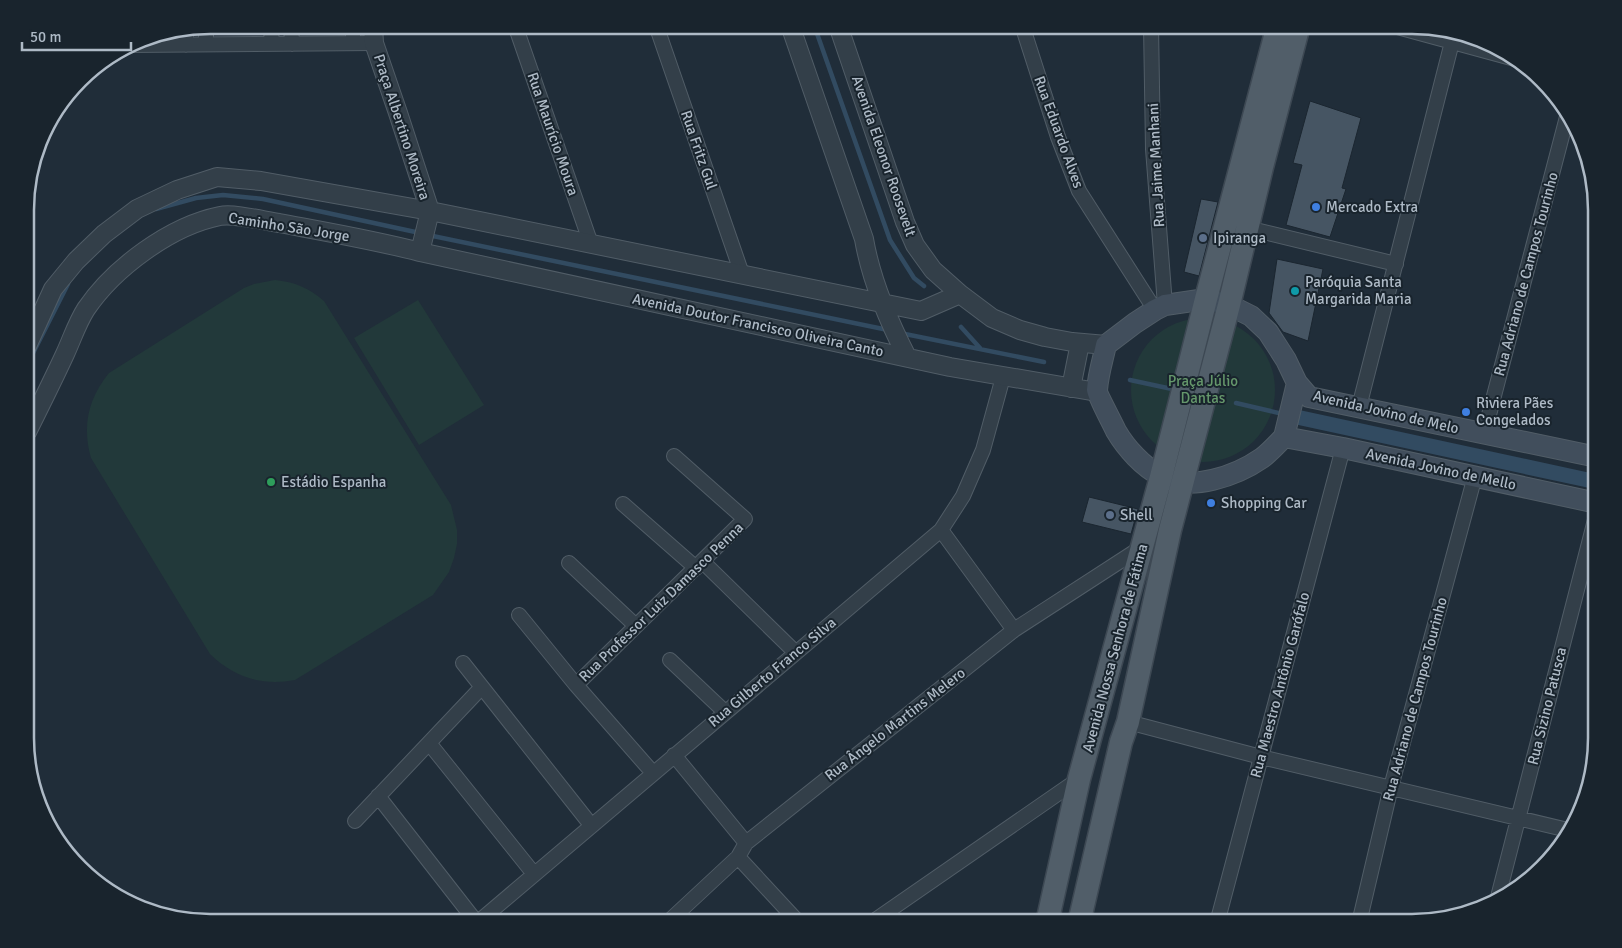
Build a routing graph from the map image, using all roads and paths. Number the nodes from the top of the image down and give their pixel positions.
1 (206, 34) edge
2 (272, 34) edge
3 (291, 34) edge
4 (353, 34) edge
5 (374, 34) edge
6 (518, 34) edge
7 (659, 34) edge
8 (793, 34) edge
9 (841, 34) edge
10 (1025, 34) edge
11 (1151, 34) edge
12 (1276, 34) edge
13 (1297, 34) edge
14 (186, 35) edge
15 (1431, 35) edge
16 (1452, 42) junction
17 (353, 43) junction
18 (374, 43) junction
19 (206, 44) junction
20 (271, 44) junction
21 (292, 44) junction
22 (148, 45) edge
23 (186, 45) junction
24 (1494, 54) edge
25 (1565, 123) edge
26 (428, 218) junction
27 (1247, 228) junction
28 (591, 244) junction
29 (421, 250) junction
30 (1396, 264) junction
31 (742, 274) junction
32 (960, 294) junction
33 (1206, 299) junction
34 (882, 303) junction
35 (1229, 305) junction
36 (1160, 308) junction
37 (34, 329) edge
38 (1080, 343) junction
39 (1106, 345) junction
40 (905, 354) junction
41 (1003, 378) junction
42 (1071, 388) junction
43 (1097, 392) junction
44 (1295, 392) junction
45 (1359, 407) junction
46 (34, 417) edge
47 (1285, 432) junction
48 (1484, 434) junction
49 (1343, 448) junction
50 (1588, 455) edge
51 (674, 456) dead end
52 (1475, 476) junction
53 (1161, 477) junction
54 (1183, 482) junction
55 (1588, 501) edge
56 (623, 504) dead end
57 (941, 530) junction
58 (1142, 547) junction
59 (1588, 547) edge
60 (570, 563) dead end
61 (699, 565) junction
62 (519, 615) dead end
63 (636, 626) junction
64 (1014, 630) junction
65 (796, 652) junction
66 (670, 660) dead end
67 (463, 663) dead end
68 (576, 685) junction
69 (481, 688) junction
70 (725, 712) junction
71 (1128, 722) junction
72 (429, 743) junction
73 (674, 755) junction
74 (1261, 757) junction
75 (653, 773) junction
76 (1079, 779) junction
77 (1391, 787) junction
78 (378, 796) junction
79 (1518, 818) junction
80 (355, 821) dead end
81 (591, 825) junction
82 (1563, 829) edge
83 (746, 843) junction
84 (738, 857) junction
85 (534, 874) junction
86 (1499, 891) edge
87 (470, 914) edge
88 (487, 914) edge
89 (677, 914) edge
90 (792, 914) edge
91 (884, 914) edge
92 (1049, 914) edge
93 (1081, 914) edge
94 (1219, 914) edge
95 (1361, 914) edge

1 - 19 street
2 - 20 street
3 - 21 street
4 - 17 street
5 - 18 street, Praça Albertino Moreira
6 - 28 street, Rua Maurício Moura
7 - 31 street, Rua Fritz Gul
8 - 34 street
9 - 32 street, Avenida Eleonor Roosevelt
10 - 36 street, Rua Eduardo Alves
11 - 36 street, Rua Jaime Manhani
12 - 33 main road, Avenida Nossa Senhora de Fátima
13 - 27 main road, Avenida Nossa Senhora de Fátima
14 - 23 street
15 - 16 street
16 - 24 street
16 - 30 street
17 - 18 street
17 - 21 street
18 - 26 street, Praça Albertino Moreira
19 - 20 street
19 - 23 street
20 - 21 street
22 - 23 street
25 - 48 street, Rua Adriano de Campos Tourinho
26 - 28 street
26 - 29 street
26 - 37 street
27 - 30 street
27 - 35 main road, Avenida Nossa Senhora de Fátima
28 - 31 street
29 - 40 street, Avenida Doutor Francisco Oliveira Canto
29 - 46 street, Caminho São Jorge
30 - 45 street
31 - 34 street
32 - 34 street
32 - 38 street, Avenida Eleonor Roosevelt
33 - 35 main road
33 - 36 main road
33 - 53 main road, Avenida Nossa Senhora de Fátima
34 - 40 street
35 - 44 main road
35 - 54 main road, Avenida Nossa Senhora de Fátima
36 - 39 main road
38 - 39 street, Avenida Eleonor Roosevelt
38 - 42 street
39 - 43 main road
40 - 41 street, Avenida Doutor Francisco Oliveira Canto
41 - 42 street, Avenida Doutor Francisco Oliveira Canto
41 - 57 street, Rua Gilberto Franco Silva
42 - 43 street, Avenida Doutor Francisco Oliveira Canto
43 - 53 main road
44 - 45 main road, Avenida Jovino de Melo
44 - 47 main road
45 - 48 main road, Avenida Jovino de Melo
47 - 49 main road, Avenida Jovino de Mello
47 - 54 main road
48 - 50 main road, Avenida Jovino de Melo
49 - 52 main road, Avenida Jovino de Mello
49 - 74 street, Rua Maestro Antônio Garófalo
51 - 61 street, Rua Professor Luiz Damasco Penna
52 - 55 main road, Avenida Jovino de Mello
52 - 77 street, Rua Adriano de Campos Tourinho
53 - 54 main road
53 - 58 main road, Avenida Nossa Senhora de Fátima
54 - 71 main road, Avenida Nossa Senhora de Fátima
56 - 61 street
57 - 64 street
57 - 65 street, Rua Gilberto Franco Silva
58 - 64 street, Rua Ângelo Martins Melero
58 - 76 main road, Avenida Nossa Senhora de Fátima
59 - 79 street, Rua Sizino Patusca
60 - 63 street
61 - 63 street, Rua Professor Luiz Damasco Penna
61 - 65 street
62 - 68 street
63 - 68 street, Rua Professor Luiz Damasco Penna
64 - 83 street, Rua Ângelo Martins Melero
65 - 70 street, Rua Gilberto Franco Silva
66 - 70 street
67 - 69 street
68 - 75 street
69 - 72 street
69 - 81 street
70 - 73 street, Rua Gilberto Franco Silva
71 - 74 street
71 - 93 main road, Avenida Nossa Senhora de Fátima
72 - 78 street
72 - 85 street
73 - 75 street, Rua Gilberto Franco Silva
73 - 83 street
74 - 77 street
74 - 94 street, Rua Maestro Antônio Garófalo
75 - 81 street, Rua Gilberto Franco Silva
76 - 91 street
76 - 92 main road, Avenida Nossa Senhora de Fátima
77 - 79 street
77 - 95 street, Rua Adriano de Campos Tourinho
78 - 80 street
78 - 87 street
79 - 82 street
79 - 86 street, Rua Sizino Patusca
81 - 85 street, Rua Gilberto Franco Silva
83 - 84 street, Rua Ângelo Martins Melero
84 - 89 street, Rua Ângelo Martins Melero
84 - 90 street
85 - 88 street, Rua Gilberto Franco Silva

